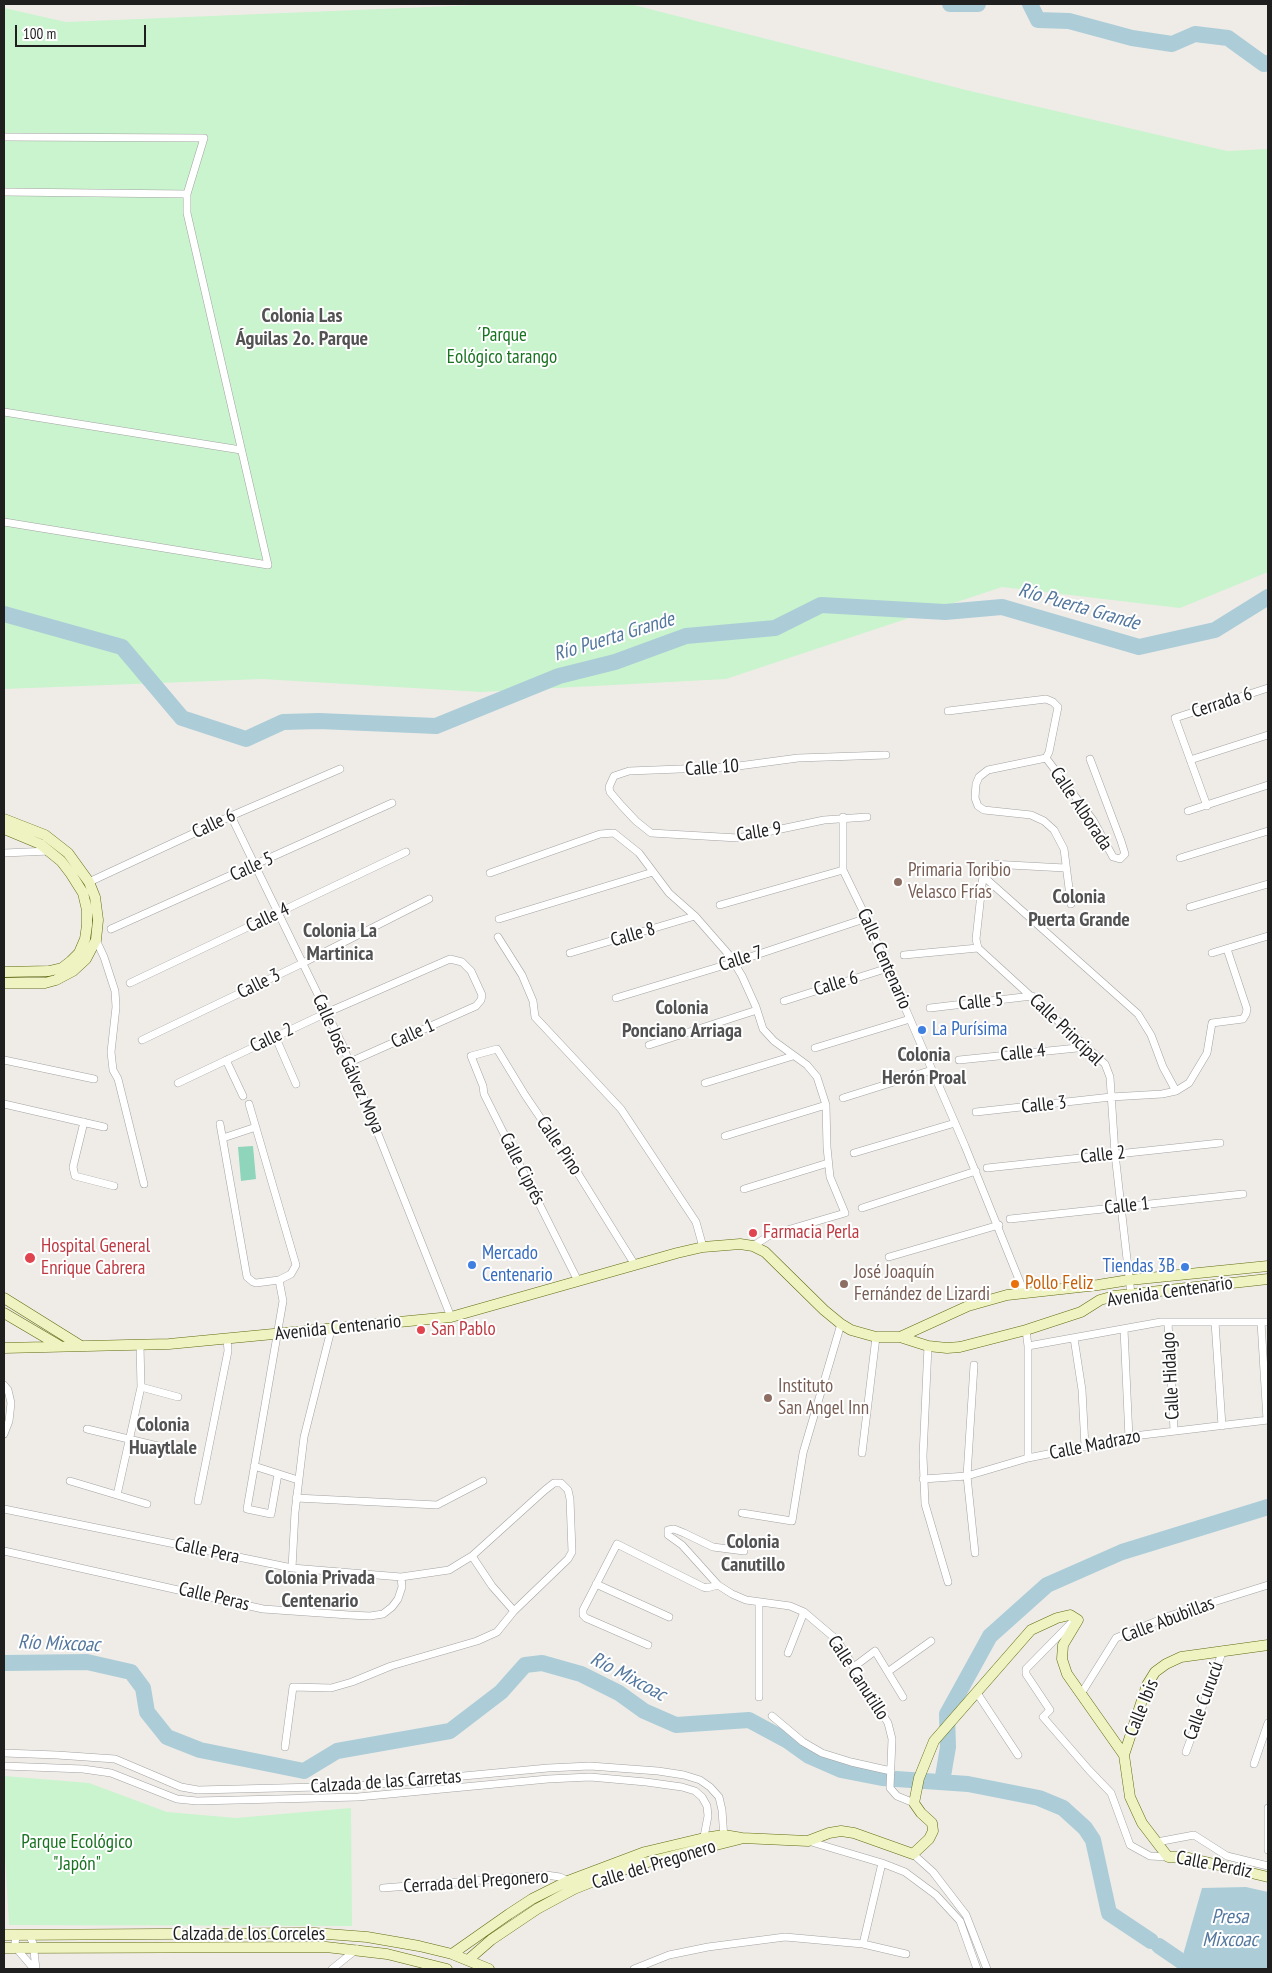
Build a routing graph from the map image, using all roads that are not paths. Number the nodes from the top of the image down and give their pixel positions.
1 (4, 137) edge
2 (4, 192) edge
3 (187, 194) junction
4 (4, 412) edge
5 (241, 450) junction
6 (4, 522) edge
7 (1268, 688) edge
8 (948, 711) dead end
9 (1268, 735) edge
10 (886, 756) dead end
11 (1046, 758) junction
12 (1090, 759) dead end
13 (1190, 760) junction
14 (340, 769) dead end
15 (1268, 785) edge
16 (392, 803) dead end
17 (1207, 806) junction
18 (1188, 811) dead end
19 (230, 816) junction
20 (844, 817) junction
21 (867, 817) dead end
22 (4, 819) edge
23 (4, 829) edge
24 (1268, 831) edge
25 (651, 833) joint
26 (51, 851) junction
27 (406, 852) dead end
28 (4, 853) edge
29 (1180, 858) dead end
30 (255, 866) junction
31 (1065, 868) junction
32 (843, 870) junction
33 (653, 872) junction
34 (490, 873) dead end
35 (983, 876) junction
36 (89, 882) junction
37 (1268, 884) edge
38 (429, 899) dead end
39 (1070, 904) dead end
40 (720, 905) dead end
41 (1190, 907) dead end
42 (280, 913) junction
43 (695, 916) junction
44 (866, 918) junction
45 (500, 919) dead end
46 (110, 929) dead end
47 (1268, 936) edge
48 (498, 938) dead end
49 (96, 940) junction
50 (978, 948) junction
51 (1227, 949) junction
52 (570, 953) dead end
53 (1212, 954) dead end
54 (904, 955) dead end
55 (450, 959) joint
56 (735, 962) junction
57 (303, 963) junction
58 (888, 968) junction
59 (4, 972) edge
60 (4, 983) edge
61 (130, 983) dead end
62 (1032, 996) junction
63 (616, 998) dead end
64 (784, 1001) dead end
65 (930, 1008) dead end
66 (757, 1010) junction
67 (326, 1012) junction
68 (910, 1019) junction
69 (275, 1036) junction
70 (142, 1040) dead end
71 (649, 1046) dead end
72 (1087, 1047) junction
73 (815, 1048) dead end
74 (472, 1056) joint
75 (793, 1056) junction
76 (4, 1060) edge
77 (226, 1060) junction
78 (958, 1060) dead end
79 (350, 1062) junction
80 (932, 1070) junction
81 (94, 1079) dead end
82 (178, 1083) dead end
83 (296, 1084) dead end
84 (705, 1084) dead end
85 (1176, 1091) junction
86 (243, 1096) dead end
87 (1111, 1097) junction
88 (843, 1098) dead end
89 (4, 1104) edge
90 (249, 1104) dead end
91 (826, 1105) junction
92 (976, 1112) dead end
93 (84, 1122) junction
94 (955, 1123) junction
95 (220, 1124) dead end
96 (104, 1127) dead end
97 (256, 1127) junction
98 (725, 1136) dead end
99 (223, 1138) junction
100 (1220, 1143) dead end
101 (854, 1153) dead end
102 (1116, 1154) junction
103 (828, 1163) junction
104 (987, 1168) dead end
105 (976, 1171) junction
106 (144, 1184) dead end
107 (114, 1186) dead end
108 (744, 1189) dead end
109 (1243, 1194) dead end
110 (1121, 1207) junction
111 (862, 1208) dead end
112 (1010, 1219) dead end
113 (998, 1225) junction
114 (753, 1246) junction
115 (701, 1248) junction
116 (889, 1258) dead end
117 (635, 1265) junction
118 (1268, 1266) edge
119 (1268, 1279) edge
120 (279, 1280) junction
121 (1129, 1280) junction
122 (578, 1281) junction
123 (1098, 1285) junction
124 (1024, 1292) junction
125 (1131, 1294) junction
126 (4, 1298) edge
127 (1100, 1300) junction
128 (4, 1313) edge
129 (451, 1317) junction
130 (1168, 1322) junction
131 (1215, 1322) junction
132 (1265, 1322) edge
133 (841, 1324) junction
134 (1124, 1329) junction
135 (331, 1330) junction
136 (1026, 1330) junction
137 (276, 1334) junction
138 (876, 1337) junction
139 (900, 1337) junction
140 (1074, 1338) junction
141 (227, 1339) junction
142 (140, 1344) junction
143 (60, 1346) junction
144 (82, 1346) junction
145 (928, 1346) junction
146 (1028, 1346) junction
147 (4, 1348) edge
148 (974, 1365) dead end
149 (4, 1385) edge
150 (141, 1387) junction
151 (178, 1397) dead end
152 (1268, 1420) edge
153 (1222, 1426) junction
154 (87, 1429) dead end
155 (1174, 1430) junction
156 (4, 1434) edge
157 (1129, 1438) junction
158 (130, 1439) junction
159 (1084, 1447) junction
160 (166, 1448) dead end
161 (862, 1453) dead end
162 (1028, 1458) junction
163 (254, 1466) junction
164 (278, 1474) junction
165 (967, 1476) junction
166 (923, 1479) junction
167 (298, 1480) junction
168 (70, 1481) dead end
169 (483, 1481) dead end
170 (117, 1495) junction
171 (296, 1498) junction
172 (198, 1501) dead end
173 (147, 1504) dead end
174 (4, 1509) edge
175 (742, 1513) dead end
176 (4, 1551) edge
177 (744, 1551) dead end
178 (975, 1553) dead end
179 (472, 1556) junction
180 (292, 1568) junction
181 (401, 1577) junction
182 (948, 1582) dead end
183 (596, 1584) junction
184 (718, 1585) junction
185 (1268, 1585) edge
186 (759, 1602) junction
187 (514, 1611) junction
188 (804, 1612) junction
189 (669, 1617) dead end
190 (1076, 1618) junction
191 (931, 1641) dead end
192 (648, 1645) dead end
193 (1268, 1645) edge
194 (1222, 1650) junction
195 (788, 1653) dead end
196 (854, 1666) junction
197 (888, 1671) junction
198 (977, 1693) junction
199 (1081, 1694) junction
200 (758, 1697) dead end
201 (903, 1697) dead end
202 (772, 1716) dead end
203 (1268, 1723) edge
204 (285, 1747) dead end
205 (1186, 1752) dead end
206 (4, 1753) edge
207 (1018, 1755) dead end
208 (1124, 1755) junction
209 (1254, 1764) dead end
210 (4, 1766) edge
211 (890, 1772) junction
212 (914, 1803) junction
213 (1268, 1808) edge
214 (704, 1838) junction
215 (724, 1840) junction
216 (808, 1841) junction
217 (702, 1849) junction
218 (1162, 1850) junction
219 (1268, 1850) edge
220 (912, 1854) junction
221 (882, 1863) junction
222 (1268, 1866) edge
223 (1268, 1877) edge
224 (568, 1881) junction
225 (383, 1888) dead end
226 (4, 1935) edge
227 (17, 1935) junction
228 (29, 1935) junction
229 (863, 1944) junction
230 (4, 1948) edge
231 (16, 1948) junction
232 (33, 1948) junction
233 (357, 1949) junction
234 (452, 1954) junction
235 (906, 1954) dead end
236 (468, 1960) junction
237 (424, 1966) edge
238 (35, 1969) edge
239 (332, 1969) edge
240 (447, 1969) edge
241 (489, 1969) edge
242 (634, 1969) edge
243 (977, 1969) edge
244 (987, 1969) edge

1 - 3 street
2 - 3 street
3 - 5 street
4 - 5 street
5 - 6 street
7 - 13 street, Cerrada 6
8 - 11 street, Calle Alborada
9 - 13 street
10 - 25 street, Calle 10
11 - 12 street, Calle Alborada
11 - 31 street
13 - 17 street
14 - 19 street, Calle 6
15 - 17 street
16 - 30 street, Calle 5
17 - 18 street
19 - 30 street, Calle José Gálvez Moya
19 - 36 street, Calle 6
20 - 21 street, Calle 9
20 - 25 street, Calle 9
20 - 32 street, Calle Centenario
22 - 36 street
23 - 26 street
24 - 29 street
26 - 28 street
26 - 59 street
27 - 42 street, Calle 4
30 - 42 street, Calle José Gálvez Moya
30 - 46 street, Calle 5
31 - 35 street
31 - 39 street
32 - 40 street
32 - 44 street, Calle Centenario
33 - 34 street
33 - 43 street
33 - 45 street
35 - 50 street
35 - 85 street
36 - 49 street
37 - 41 street
38 - 57 street, Calle 3
42 - 57 street, Calle José Gálvez Moya
42 - 61 street, Calle 4
43 - 52 street, Calle 8
43 - 56 street
44 - 56 street, Calle 7
44 - 58 street, Calle Centenario
47 - 51 street
48 - 115 street
49 - 60 street
49 - 106 street
50 - 54 street
50 - 62 street, Calle Principal
51 - 53 street
51 - 85 street
55 - 67 street, Calle 2
55 - 79 street, Calle 1
56 - 63 street, Calle 7
56 - 66 street
57 - 67 street, Calle José Gálvez Moya
57 - 70 street, Calle 3
58 - 64 street, Calle 6
58 - 68 street, Calle Centenario
62 - 65 street, Calle 5
62 - 72 street, Calle Principal
66 - 71 street
66 - 75 street
67 - 69 street, Calle 2
67 - 79 street, Calle José Gálvez Moya
68 - 73 street
68 - 80 street, Calle Centenario
69 - 77 street, Calle 2
69 - 83 street
72 - 78 street, Calle 4
72 - 87 street, Calle Principal
74 - 117 street, Calle Pino
74 - 122 street, Calle Ciprés
75 - 84 street
75 - 91 street
76 - 81 street
77 - 82 street, Calle 2
77 - 86 street
79 - 129 street, Calle José Gálvez Moya
80 - 88 street
80 - 94 street, Calle Centenario
85 - 87 street, Calle 3
87 - 92 street, Calle 3
87 - 102 street, Calle Principal
89 - 93 street
90 - 97 street
91 - 98 street
91 - 103 street
93 - 96 street
93 - 107 street
94 - 101 street
94 - 105 street, Calle Centenario
95 - 99 street
97 - 99 street
97 - 120 street
99 - 120 street
100 - 102 street, Calle 2
102 - 104 street, Calle 2
102 - 110 street, Calle Principal
103 - 108 street
103 - 114 street
105 - 111 street
105 - 113 street, Calle Centenario
109 - 110 street, Calle 1
110 - 112 street, Calle 1
110 - 121 street, Calle Principal
113 - 116 street
113 - 124 street, Calle Centenario
114 - 115 street, Avenida Centenario
114 - 133 street, Avenida Centenario
115 - 117 street, Avenida Centenario
117 - 122 street, Avenida Centenario
118 - 121 street, Avenida Centenario
119 - 125 street, Avenida Centenario
120 - 137 street
121 - 123 street, Avenida Centenario
121 - 125 street, Calle Principal
122 - 129 street, Avenida Centenario
123 - 124 street, Avenida Centenario
123 - 127 street
124 - 139 street, Avenida Centenario
125 - 127 street, Avenida Centenario
126 - 144 street
127 - 136 street, Avenida Centenario
128 - 143 street
129 - 135 street, Avenida Centenario
130 - 131 street
130 - 134 street
130 - 155 street, Calle Hidalgo
131 - 132 street
131 - 153 street
132 - 152 street
133 - 138 street, Avenida Centenario
133 - 175 street
134 - 140 street
134 - 157 street
135 - 137 street, Avenida Centenario
135 - 167 street
136 - 145 street, Avenida Centenario
136 - 146 street
137 - 141 street, Avenida Centenario
137 - 163 street
138 - 139 street, Avenida Centenario
138 - 161 street
139 - 145 street, Avenida Centenario
140 - 146 street
140 - 159 street
141 - 142 street, Avenida Centenario
141 - 172 street
142 - 144 street, Avenida Centenario
142 - 150 street
143 - 144 street, Avenida Centenario
143 - 147 street, Avenida Centenario
145 - 166 street
146 - 162 street
148 - 165 street
149 - 156 street
150 - 151 street
150 - 158 street
152 - 153 street, Calle Madrazo
153 - 155 street, Calle Madrazo
154 - 158 street
155 - 157 street, Calle Madrazo
157 - 159 street, Calle Madrazo
158 - 160 street
158 - 170 street
159 - 162 street, Calle Madrazo
162 - 165 street, Calle Madrazo
163 - 164 street
163 - 164 street
164 - 167 street
165 - 166 street, Calle Madrazo
165 - 178 street
166 - 182 street
167 - 171 street
168 - 170 street
169 - 171 street
170 - 173 street
171 - 180 street
174 - 180 street, Calle Pera
176 - 181 street, Calle Peras
177 - 184 street, Calle Canutillo
179 - 181 street, Calle Pera
179 - 187 street
179 - 187 street, Calle Pera
180 - 181 street, Calle Pera
183 - 184 street
183 - 189 street
183 - 192 street
184 - 186 street, Calle Canutillo
185 - 199 street, Calle Abubillas
186 - 188 street, Calle Canutillo
186 - 200 street
187 - 204 street
188 - 195 street
188 - 196 street, Calle Canutillo
190 - 198 street
190 - 199 street
190 - 218 street
191 - 197 street
193 - 194 street, Calle Ibis
194 - 205 street, Calle Curucú
194 - 208 street, Calle Ibis
196 - 197 street
196 - 211 street, Calle Canutillo
197 - 201 street
198 - 207 street
198 - 212 street
199 - 208 street
202 - 211 street
203 - 209 street
206 - 215 street, Calzada de las Carretas
208 - 218 street, Calle Ibis
210 - 214 street, Calzada de las Carretas
211 - 212 street, Calle Canutillo
212 - 220 street, Calle Canutillo
213 - 219 street
214 - 215 street, Calle del Pregonero
214 - 217 street, Calzada de las Carretas
214 - 224 street, Calle del Pregonero
215 - 216 street, Calle del Pregonero
215 - 217 street, Calle del Pregonero
216 - 220 street, Calle del Pregonero
216 - 221 street, Calle del Pregonero
217 - 236 street, Calle del Pregonero
218 - 222 street, Calle Perdiz
218 - 223 street, Calle Perdiz
220 - 244 street, Calle del Pregonero
221 - 229 street
221 - 243 street, Calle del Pregonero
224 - 225 street, Cerrada del Pregonero
224 - 234 street, Calle del Pregonero
226 - 227 street, Calzada de los Corceles
227 - 228 street, Calzada de los Corceles
227 - 231 street
228 - 232 street
228 - 234 street, Calzada de los Corceles
229 - 235 street
229 - 242 street
230 - 231 street, Calzada de los Corceles
231 - 232 street, Calzada de los Corceles
231 - 238 street
232 - 233 street, Calzada de los Corceles
232 - 238 street
233 - 237 street, Calzada de los Corceles
233 - 239 street
234 - 236 street, Calzada de los Corceles
236 - 241 street, Calzada de los Corceles
237 - 240 street, Calzada de los Corceles

